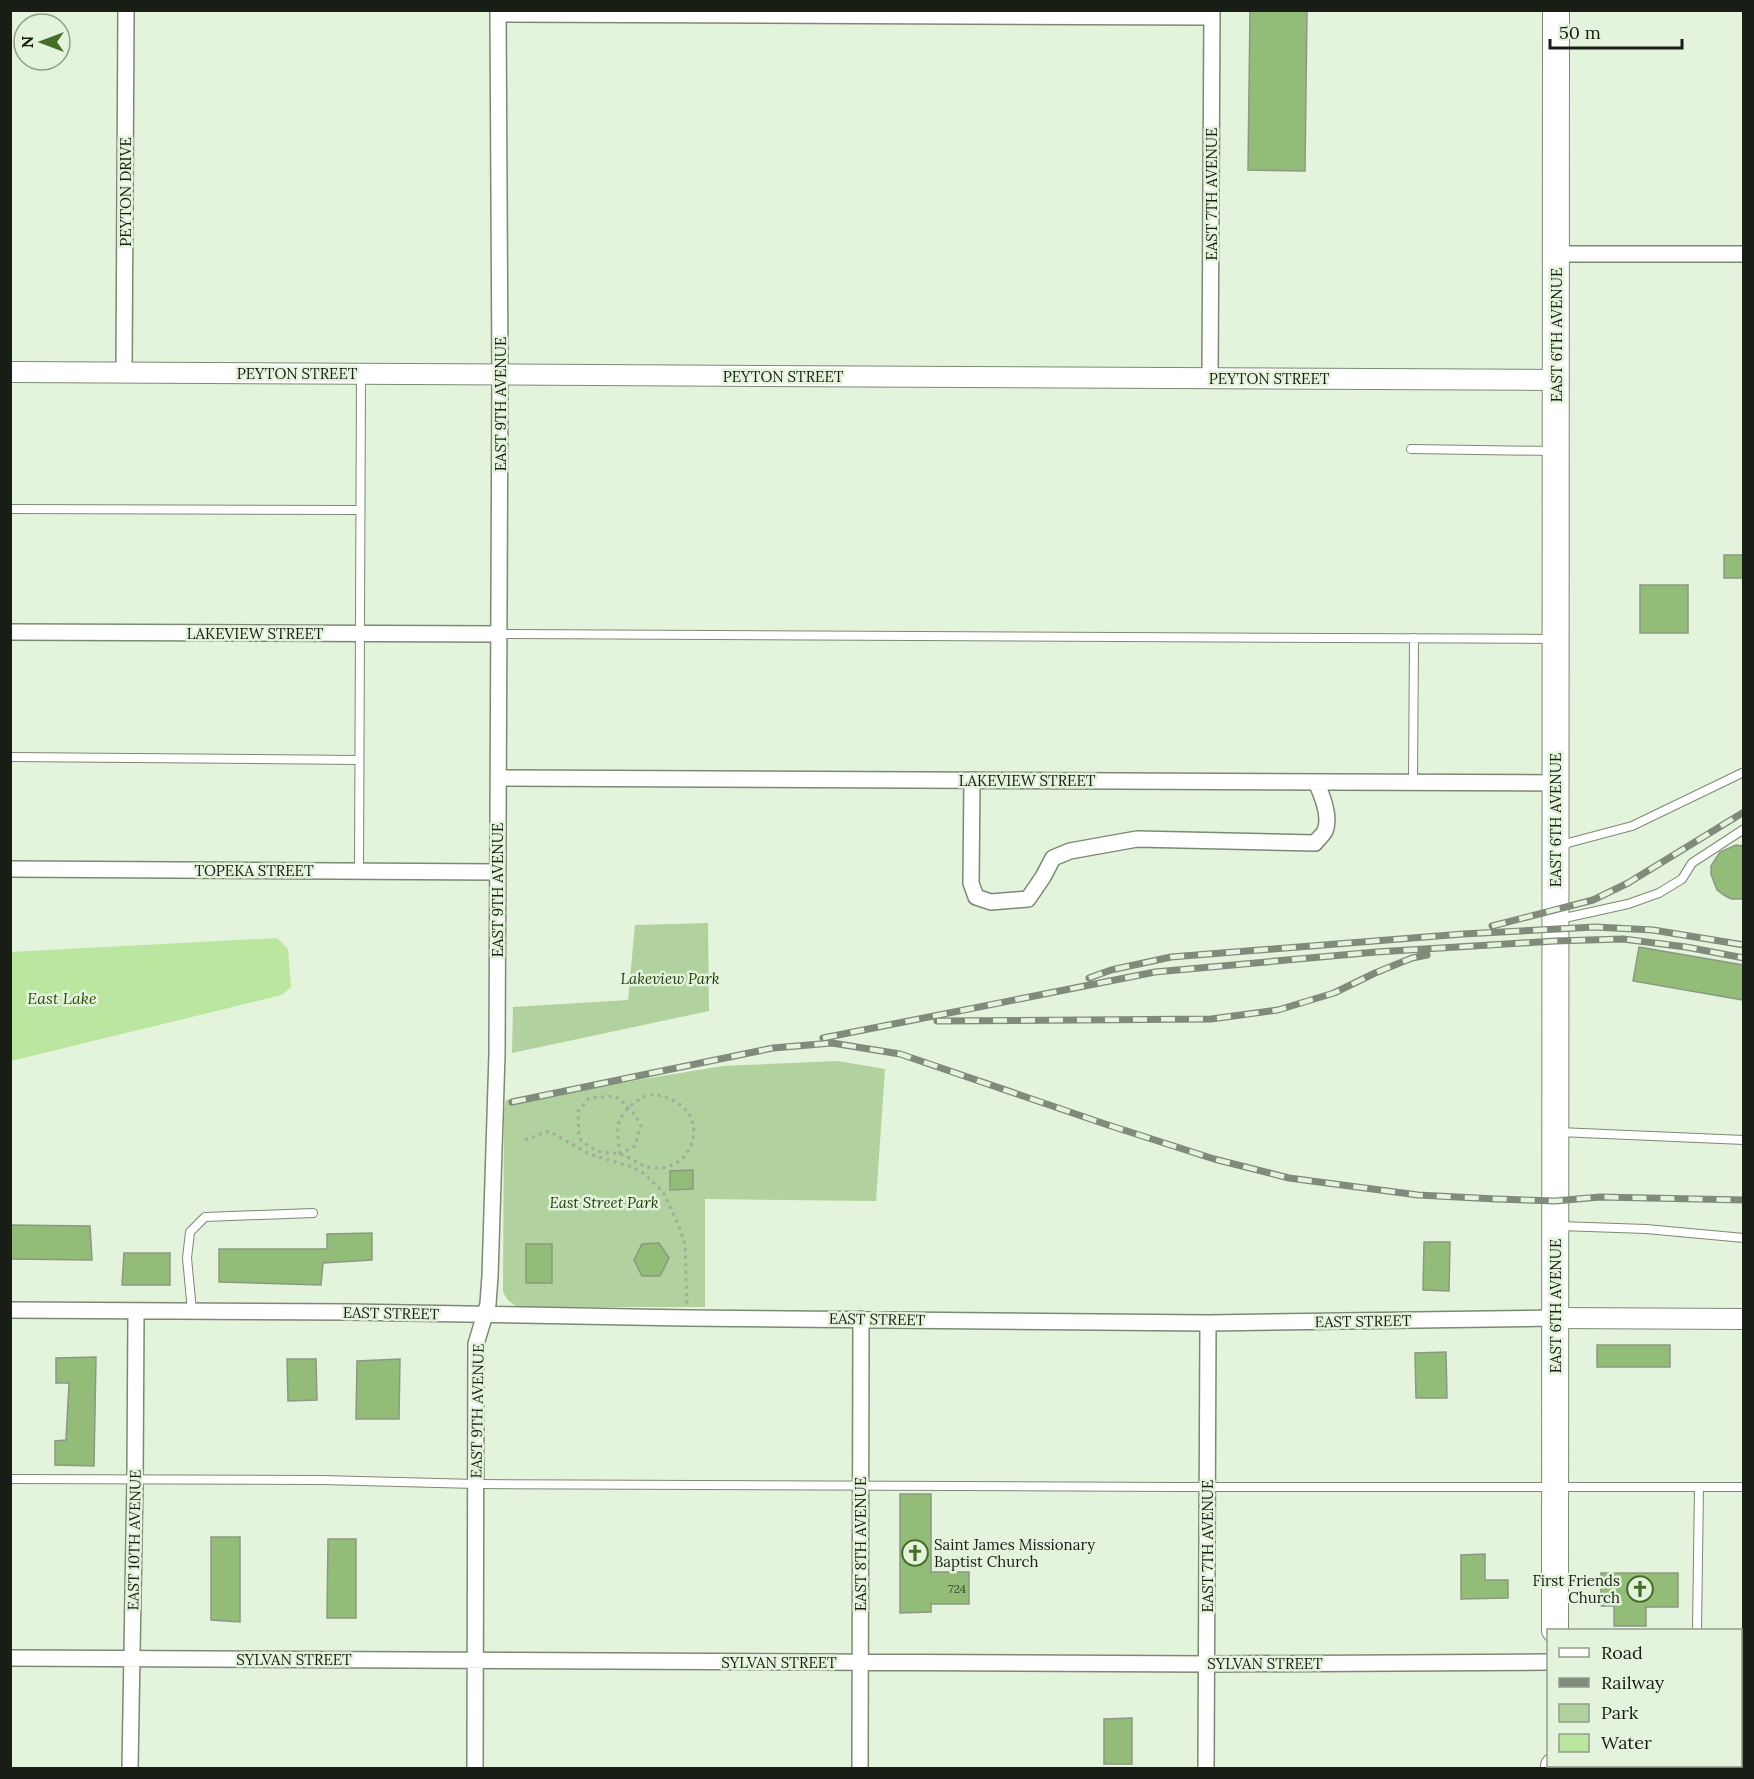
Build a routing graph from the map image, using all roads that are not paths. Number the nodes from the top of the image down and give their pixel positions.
1 (126, 10) edge
2 (1556, 10) edge
3 (498, 12) edge
4 (1212, 14) edge
5 (1556, 254) junction
6 (1743, 254) edge
7 (10, 372) edge
8 (124, 372) junction
9 (361, 374) junction
10 (500, 374) junction
11 (1210, 378) junction
12 (1556, 380) junction
13 (1411, 449) dead end
14 (1556, 451) junction
15 (10, 509) edge
16 (360, 510) junction
17 (10, 632) edge
18 (360, 633) junction
19 (499, 634) junction
20 (1414, 638) junction
21 (1556, 639) junction
22 (10, 757) edge
23 (359, 759) junction
24 (1743, 772) edge
25 (498, 778) junction
26 (972, 780) junction
27 (1316, 782) junction
28 (1413, 782) junction
29 (1555, 783) junction
30 (1743, 829) edge
31 (1555, 853) junction
32 (10, 869) edge
33 (359, 871) junction
34 (497, 872) junction
35 (1555, 920) junction
36 (1555, 1131) junction
37 (1743, 1140) edge
38 (314, 1213) dead end
39 (1555, 1226) junction
40 (1743, 1238) edge
41 (10, 1310) edge
42 (136, 1311) junction
43 (192, 1311) junction
44 (484, 1314) junction
45 (1555, 1318) junction
46 (861, 1319) junction
47 (1743, 1319) edge
48 (1208, 1323) junction
49 (10, 1479) edge
50 (135, 1479) junction
51 (476, 1484) junction
52 (860, 1485) junction
53 (1555, 1486) junction
54 (1207, 1487) junction
55 (1699, 1487) junction
56 (1743, 1487) edge
57 (1555, 1629) edge
58 (1696, 1629) edge
59 (10, 1658) edge
60 (131, 1659) junction
61 (476, 1660) junction
62 (1547, 1662) edge
63 (860, 1663) junction
64 (1207, 1664) junction
65 (130, 1768) edge
66 (475, 1768) edge
67 (860, 1768) edge
68 (1206, 1768) edge

1 - 8 street, PEYTON DRIVE
2 - 5 main road, EAST 6TH AVENUE
3 - 4 street
3 - 10 street, EAST 9TH AVENUE
4 - 11 street, EAST 7TH AVENUE
5 - 6 street
5 - 12 main road, EAST 6TH AVENUE
7 - 8 street, PEYTON STREET
8 - 9 street, PEYTON STREET
9 - 10 street, PEYTON STREET
9 - 16 lane
10 - 11 street, PEYTON STREET
10 - 19 street, EAST 9TH AVENUE
11 - 12 street, PEYTON STREET
12 - 14 main road, EAST 6TH AVENUE
13 - 14 lane
14 - 21 main road, EAST 6TH AVENUE
15 - 16 lane
16 - 18 lane
17 - 18 street, LAKEVIEW STREET
18 - 19 street, LAKEVIEW STREET
18 - 23 lane
19 - 20 lane
19 - 25 street, EAST 9TH AVENUE
20 - 21 lane
20 - 28 lane
21 - 29 main road, EAST 6TH AVENUE
22 - 23 lane
23 - 33 lane
24 - 31 lane
25 - 26 street, LAKEVIEW STREET
25 - 34 street, EAST 9TH AVENUE
26 - 27 street, LAKEVIEW STREET
26 - 27 street
27 - 28 street, LAKEVIEW STREET
28 - 29 street, LAKEVIEW STREET
29 - 31 main road, EAST 6TH AVENUE
30 - 35 lane
31 - 35 main road, EAST 6TH AVENUE
32 - 33 street, TOPEKA STREET
33 - 34 street, TOPEKA STREET
34 - 44 street, EAST 9TH AVENUE
35 - 36 main road, EAST 6TH AVENUE
36 - 37 lane
36 - 39 main road, EAST 6TH AVENUE
38 - 43 lane
39 - 40 lane
39 - 45 main road, EAST 6TH AVENUE
41 - 42 street, EAST STREET
42 - 43 street, EAST STREET
42 - 50 street, EAST 10TH AVENUE
43 - 44 street, EAST STREET
44 - 46 street, EAST STREET
44 - 51 street, EAST 9TH AVENUE
45 - 47 street, EAST STREET
45 - 48 street, EAST STREET
45 - 53 main road, EAST 6TH AVENUE
46 - 48 street, EAST STREET
46 - 52 street, EAST 8TH AVENUE
48 - 54 street, EAST 7TH AVENUE
49 - 50 lane
50 - 51 lane
50 - 60 street, EAST 10TH AVENUE
51 - 52 lane
51 - 61 street, EAST 9TH AVENUE
52 - 54 lane
52 - 63 street, EAST 8TH AVENUE
53 - 54 lane
53 - 55 lane
53 - 57 main road, EAST 6TH AVENUE
54 - 64 street, EAST 7TH AVENUE
55 - 56 lane
55 - 58 lane
59 - 60 street, SYLVAN STREET
60 - 61 street, SYLVAN STREET
60 - 65 street, EAST 10TH AVENUE
61 - 63 street, SYLVAN STREET
61 - 66 street, EAST 9TH AVENUE
62 - 64 street, SYLVAN STREET
63 - 64 street, SYLVAN STREET
63 - 67 street, EAST 8TH AVENUE
64 - 68 street, EAST 7TH AVENUE

